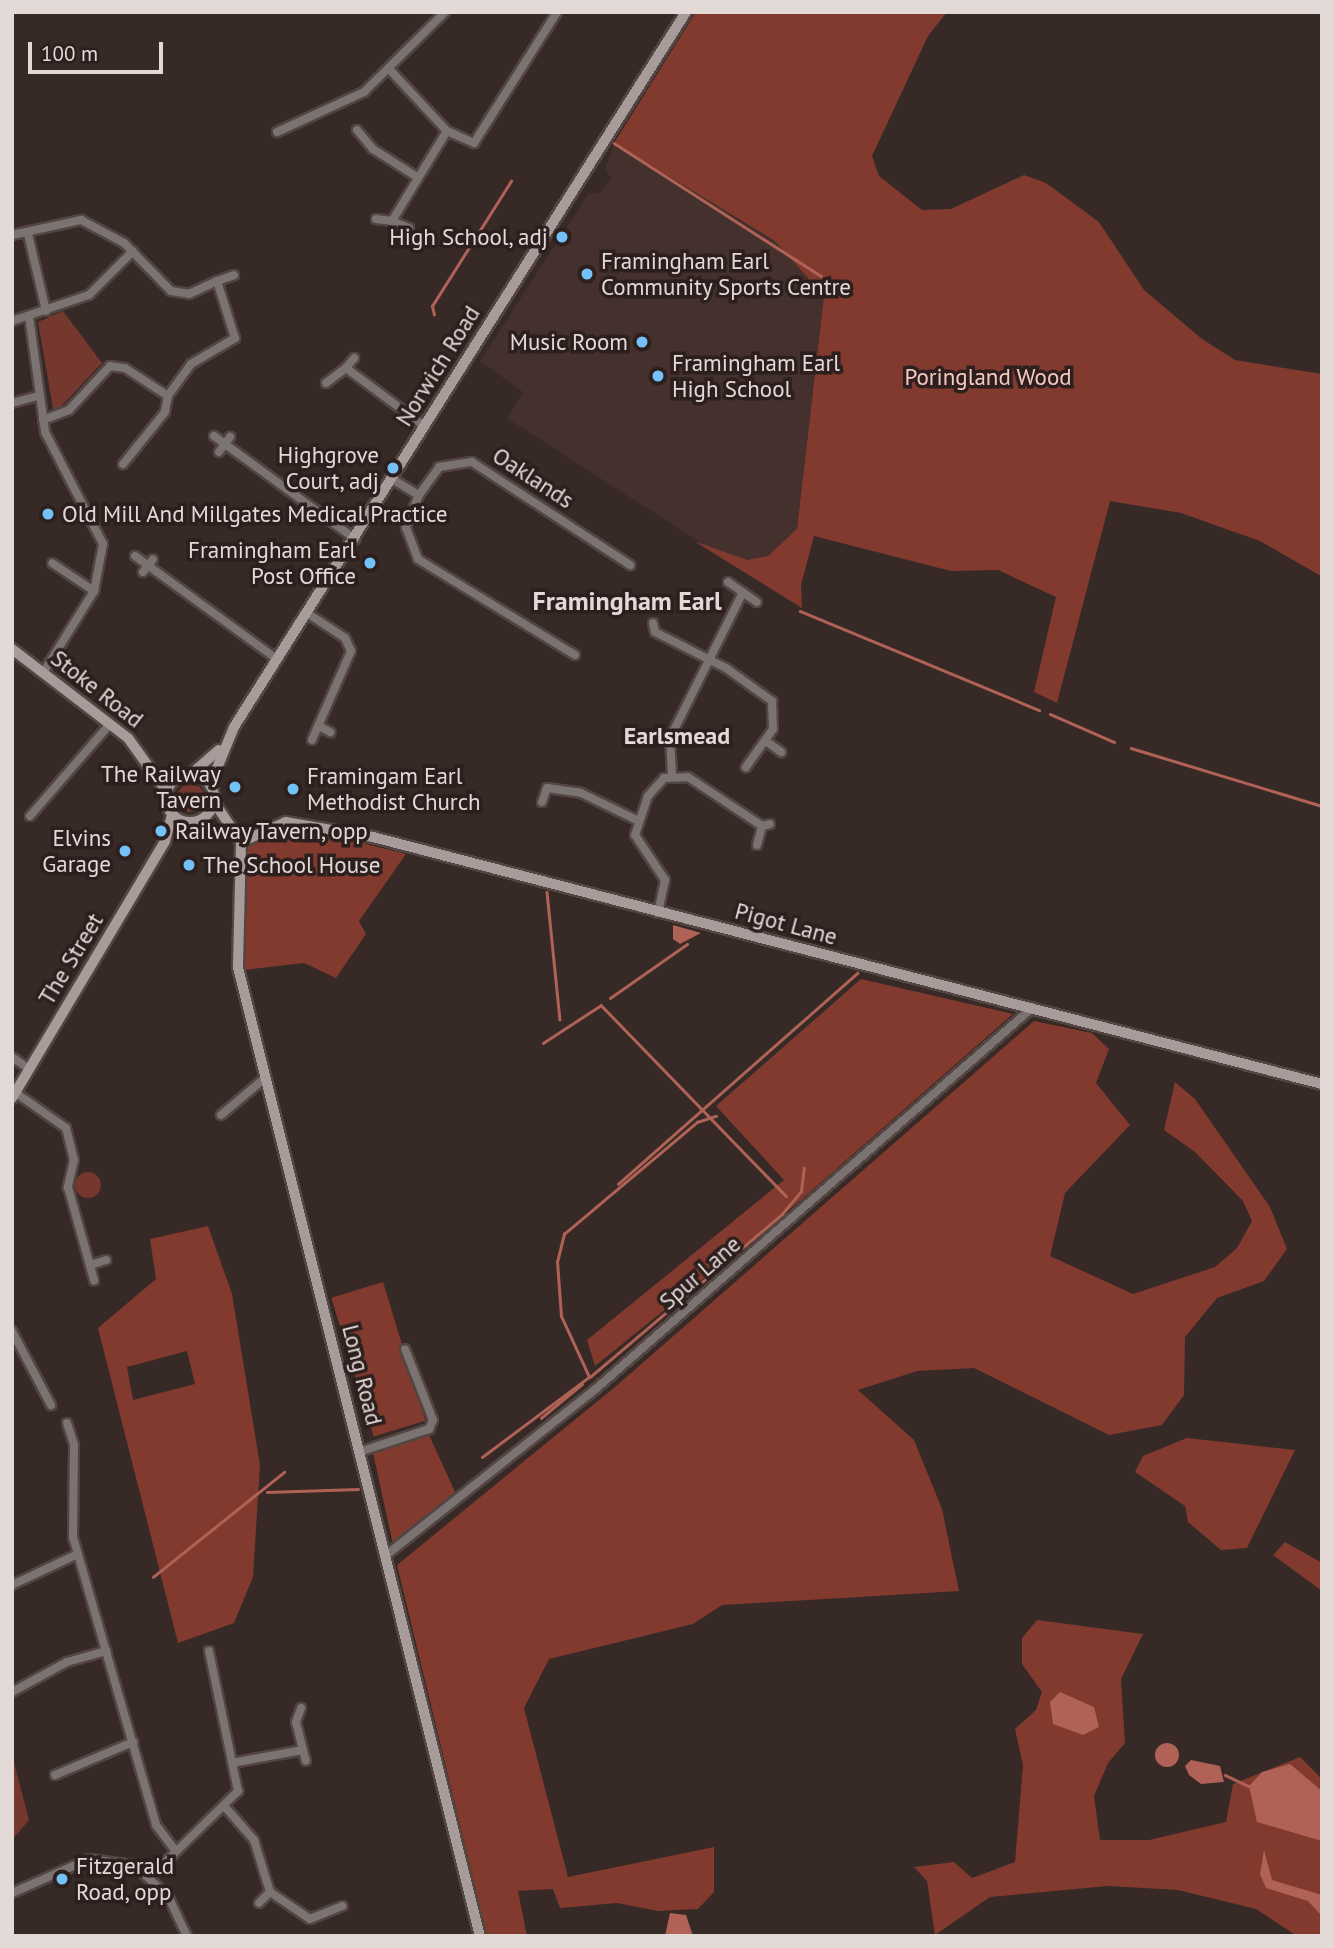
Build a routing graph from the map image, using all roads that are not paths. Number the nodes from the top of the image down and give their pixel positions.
1 (445, 12) edge
2 (557, 12) edge
3 (686, 12) edge
4 (391, 71) junction
5 (358, 130) dead end
6 (447, 131) junction
7 (277, 132) dead end
8 (417, 177) junction
9 (376, 219) dead end
10 (392, 221) junction
11 (409, 228) dead end
12 (27, 234) junction
13 (12, 235) edge
14 (133, 251) junction
15 (234, 275) dead end
16 (217, 281) junction
17 (46, 311) junction
18 (29, 316) junction
19 (12, 321) edge
20 (354, 358) dead end
21 (346, 368) junction
22 (326, 383) dead end
23 (39, 396) junction
24 (168, 396) junction
25 (12, 403) edge
26 (43, 420) junction
27 (425, 426) junction
28 (214, 436) dead end
29 (123, 464) dead end
30 (392, 479) junction
31 (419, 495) junction
32 (355, 538) junction
33 (135, 555) dead end
34 (52, 563) dead end
35 (630, 565) dead end
36 (728, 582) dead end
37 (94, 591) junction
38 (743, 593) junction
39 (757, 602) dead end
40 (307, 613) junction
41 (654, 631) dead end
42 (12, 649) edge
43 (575, 655) dead end
44 (277, 659) junction
45 (708, 660) junction
46 (43, 673) junction
47 (110, 724) junction
48 (318, 726) junction
49 (330, 732) dead end
50 (312, 740) dead end
51 (766, 741) junction
52 (226, 743) junction
53 (781, 752) dead end
54 (153, 765) junction
55 (747, 767) dead end
56 (190, 775) junction
57 (672, 775) junction
58 (178, 778) junction
59 (548, 778) dead end
60 (209, 785) junction
61 (547, 788) junction
62 (167, 792) junction
63 (214, 802) junction
64 (542, 802) dead end
65 (172, 814) junction
66 (30, 816) dead end
67 (200, 820) junction
68 (639, 821) junction
69 (187, 822) junction
70 (228, 826) junction
71 (165, 841) junction
72 (241, 842) junction
73 (757, 845) dead end
74 (658, 913) junction
75 (1032, 1008) junction
76 (12, 1057) edge
77 (29, 1069) junction
78 (265, 1078) junction
79 (1322, 1084) edge
80 (14, 1096) edge
81 (222, 1115) dead end
82 (106, 1260) dead end
83 (90, 1265) junction
84 (94, 1280) dead end
85 (12, 1331) edge
86 (405, 1349) dead end
87 (51, 1405) dead end
88 (67, 1423) dead end
89 (359, 1451) junction
90 (78, 1554) junction
91 (385, 1556) junction
92 (12, 1585) edge
93 (106, 1651) junction
94 (209, 1651) dead end
95 (12, 1692) edge
96 (301, 1708) dead end
97 (133, 1742) junction
98 (303, 1750) junction
99 (306, 1761) dead end
100 (237, 1762) junction
101 (55, 1775) dead end
102 (226, 1808) junction
103 (174, 1849) junction
104 (151, 1876) junction
105 (270, 1892) junction
106 (12, 1893) edge
107 (260, 1903) dead end
108 (343, 1906) dead end
109 (187, 1936) edge
110 (480, 1936) edge

1 - 4 street
2 - 6 street
3 - 27 street, Norwich Road
4 - 6 street
4 - 7 street
5 - 8 street
6 - 8 street
8 - 10 street
9 - 10 street
10 - 11 street
12 - 13 street
12 - 14 street
12 - 17 street
14 - 16 street
14 - 17 street
15 - 16 street
16 - 24 street
17 - 18 street
18 - 19 street
18 - 23 street
20 - 21 street
21 - 22 street
21 - 27 street
23 - 25 street
23 - 26 street
24 - 26 street
24 - 29 street
26 - 37 street
27 - 30 street, Norwich Road
28 - 32 street
30 - 31 street
30 - 32 street, Norwich Road
31 - 35 street, Oaklands
31 - 43 street, Oaklands
32 - 40 street, Norwich Road
33 - 44 street
34 - 37 street
36 - 38 street
37 - 46 street
38 - 39 street
38 - 45 street
40 - 44 street, Norwich Road
40 - 48 street
41 - 45 street
42 - 46 street, Stoke Road
44 - 52 street, Norwich Road
45 - 51 street
45 - 57 street
46 - 47 street, Stoke Road
47 - 54 street, Stoke Road
47 - 66 street
48 - 49 street
48 - 50 street
51 - 53 street
51 - 55 street
52 - 56 street, Norwich Road
52 - 60 street, Norwich Road
54 - 58 street, Stoke Road
54 - 62 street, Stoke Road
56 - 58 street
56 - 60 street
57 - 68 street
57 - 73 street
58 - 62 street
59 - 61 street
60 - 63 street
61 - 64 street
61 - 68 street
62 - 65 street, The Street
63 - 67 street
63 - 70 street
65 - 69 street
65 - 71 street, The Street
67 - 69 street
67 - 70 street
68 - 74 street
69 - 71 street, The Street
70 - 72 street
71 - 77 street, The Street
72 - 74 street, Pigot Lane
72 - 78 street, Long Road
74 - 75 street, Pigot Lane
75 - 79 street, Pigot Lane
75 - 91 street, Spur Lane
76 - 77 street
77 - 80 street, The Street
78 - 81 street
78 - 89 street, Long Road
80 - 83 street
82 - 83 street
83 - 84 street
85 - 87 street
86 - 89 street
88 - 90 street
89 - 91 street, Long Road
90 - 92 street
90 - 93 street
91 - 110 street, Long Road
93 - 95 street
93 - 97 street
94 - 100 street
96 - 98 street
97 - 101 street
97 - 103 street
98 - 99 street
98 - 100 street
100 - 102 street
102 - 103 street
102 - 105 street
103 - 104 street
104 - 106 street
104 - 109 street
105 - 107 street
105 - 108 street

